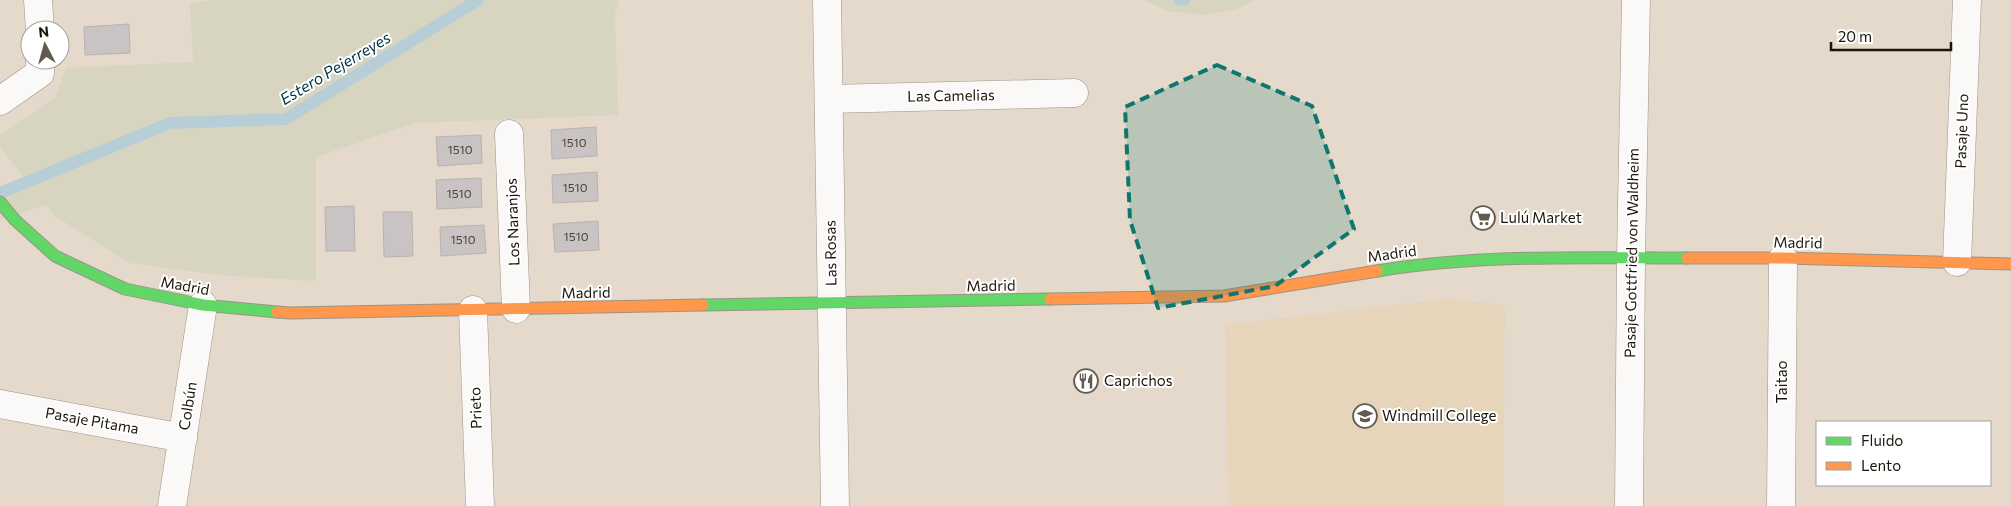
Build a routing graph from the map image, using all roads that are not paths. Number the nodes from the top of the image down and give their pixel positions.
1 (38, 0) edge
2 (827, 0) edge
3 (1636, 0) edge
4 (1968, 0) edge
5 (39, 20) edge
6 (40, 70) edge
7 (1074, 93) dead end
8 (829, 99) junction
9 (0, 101) edge
10 (509, 134) dead end
11 (0, 202) edge
12 (1631, 257) junction
13 (1783, 258) junction
14 (1957, 262) junction
15 (2011, 264) edge
16 (832, 304) junction
17 (203, 305) junction
18 (516, 309) junction
19 (473, 310) junction
20 (0, 404) edge
21 (183, 438) junction
22 (172, 506) edge
23 (480, 506) edge
24 (835, 506) edge
25 (1629, 506) edge
26 (1781, 506) edge

1 - 5 street
2 - 8 street, Las Rosas
3 - 12 street, Pasaje Gottfried von Waldheim
4 - 14 street, Pasaje Uno
6 - 9 street
7 - 8 street, Las Camelias
8 - 16 street, Las Rosas
10 - 18 street, Los Naranjos
11 - 17 street, Madrid
12 - 13 street, Madrid
12 - 16 street, Madrid
12 - 25 street, Pasaje Gottfried von Waldheim
13 - 14 street, Madrid
13 - 26 street, Taitao
14 - 15 street, Madrid
16 - 18 street, Madrid
16 - 24 street, Las Rosas
17 - 19 street, Madrid
17 - 21 street, Colbún
18 - 19 street, Madrid
19 - 23 street, Prieto
20 - 21 street, Pasaje Pitama
21 - 22 street, Colbún

